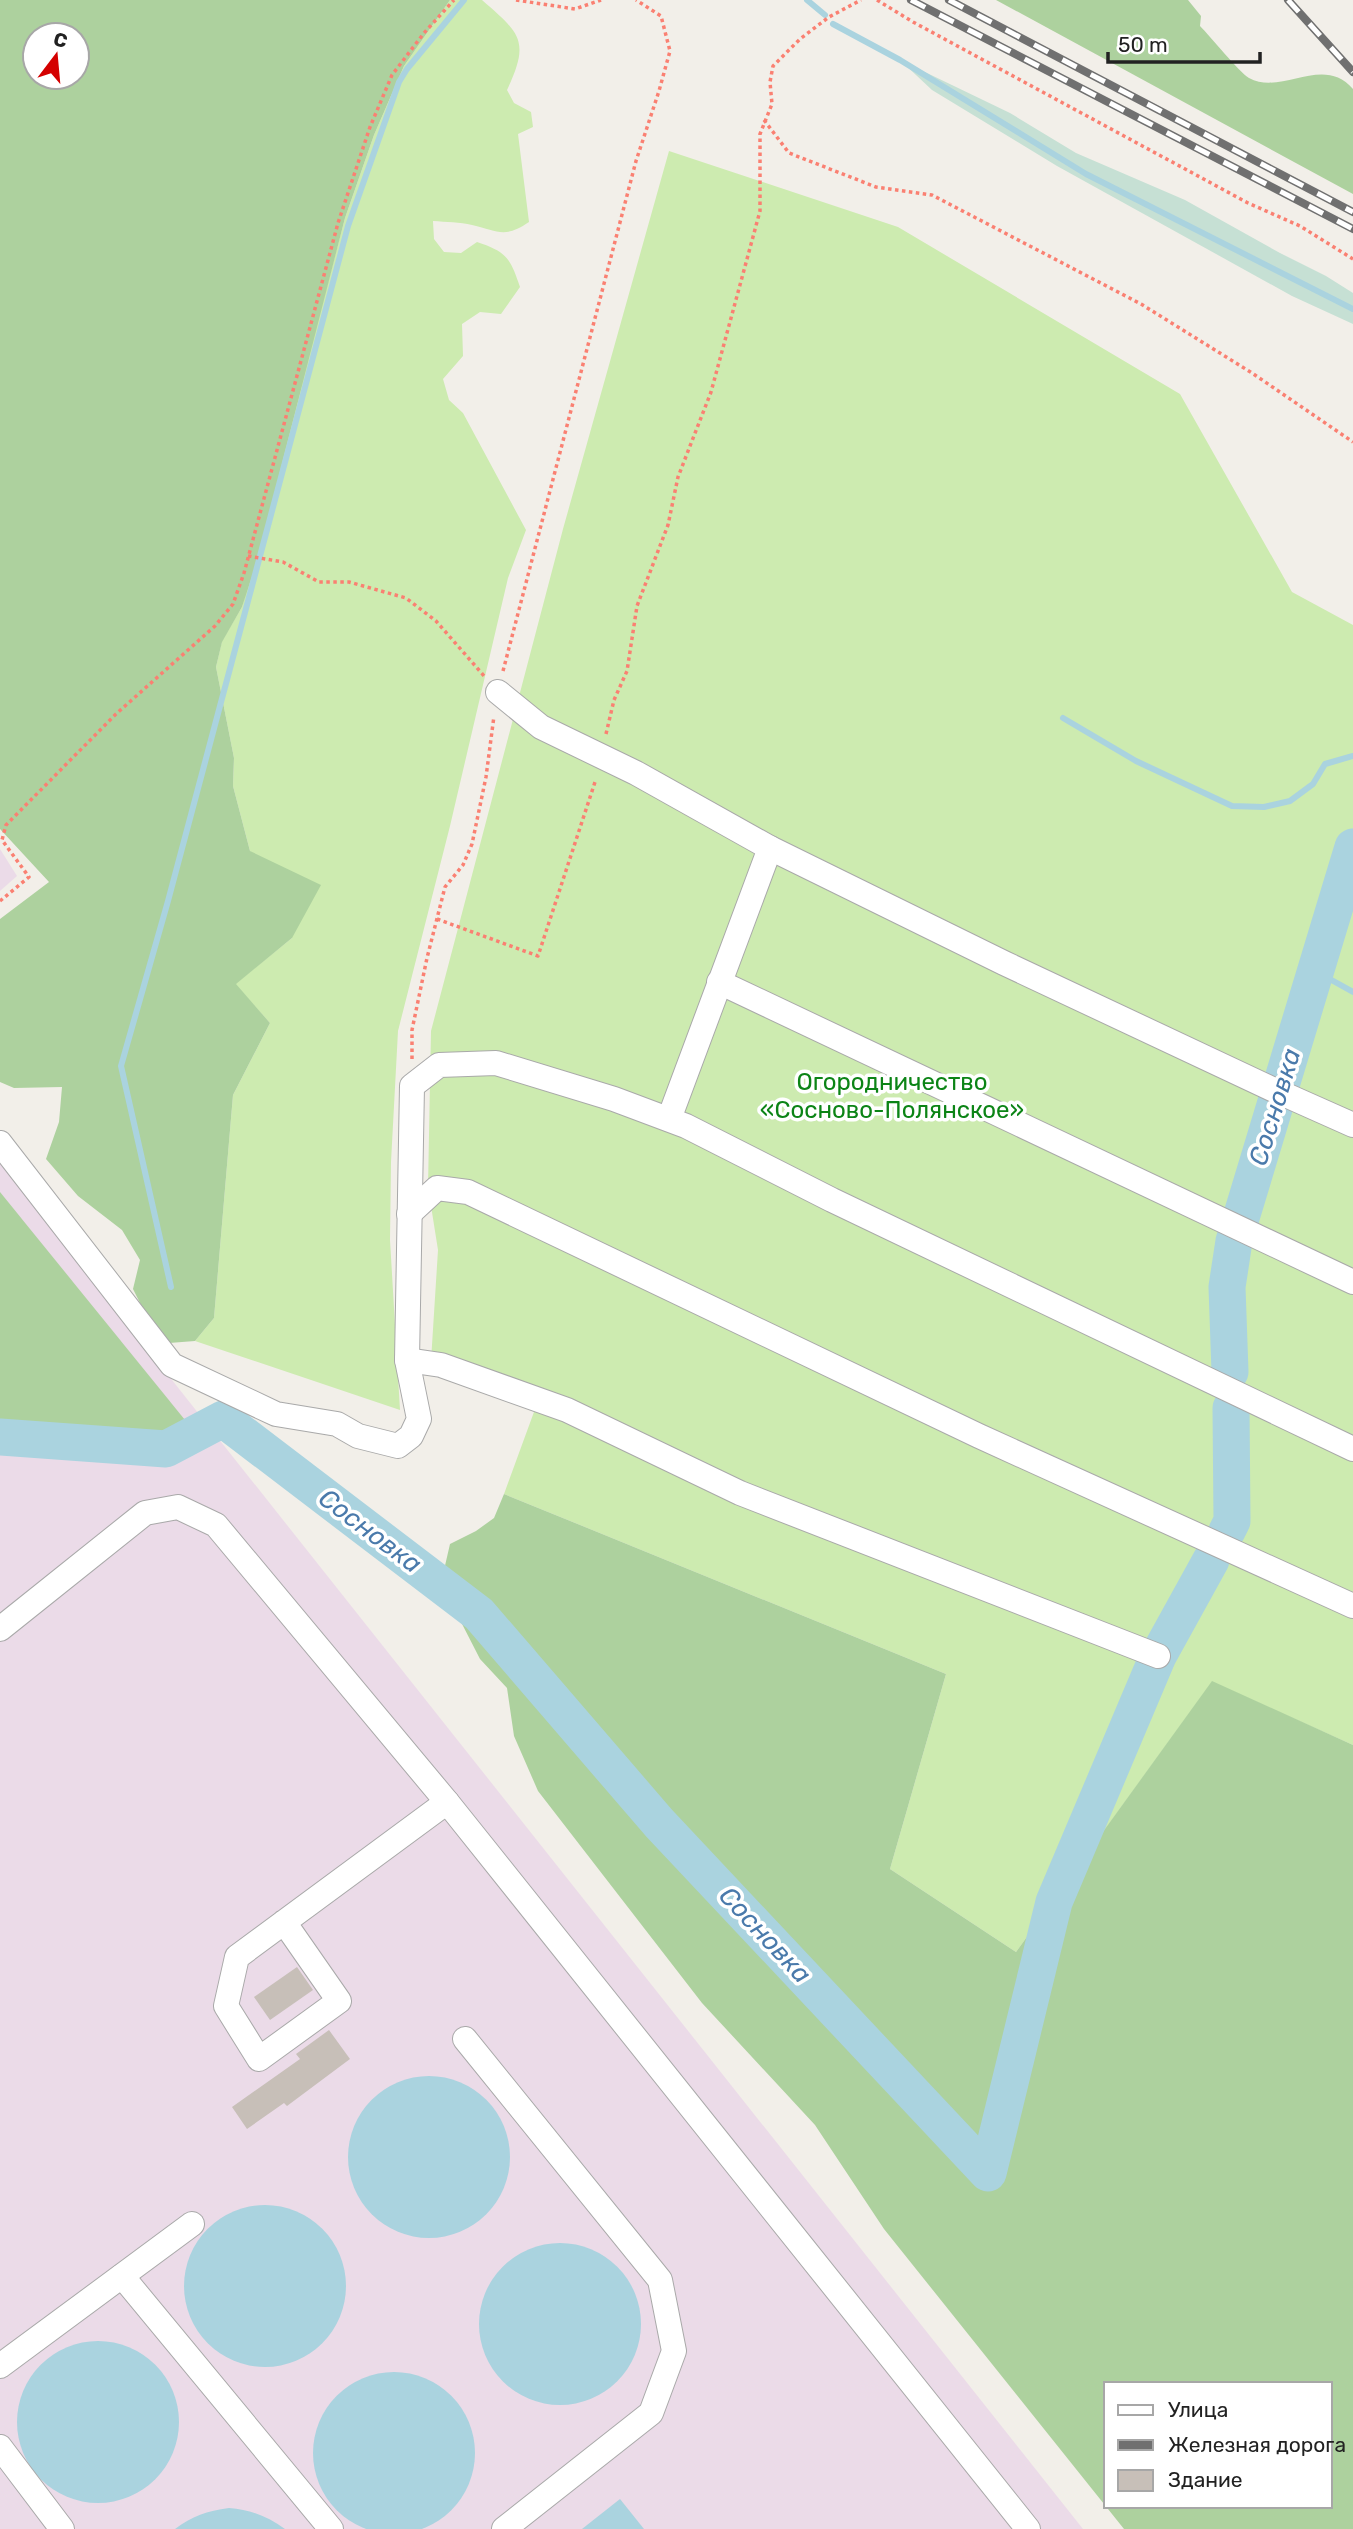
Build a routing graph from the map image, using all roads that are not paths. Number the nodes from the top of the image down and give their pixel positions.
1 (498, 692) road end
2 (771, 848) junction
3 (719, 982) junction
4 (669, 1119) junction
5 (1353, 1125) edge
6 (0, 1143) edge
7 (410, 1214) junction
8 (1353, 1282) edge
9 (407, 1360) junction
10 (1353, 1449) edge
11 (1353, 1606) edge
12 (0, 1629) edge
13 (1158, 1656) dead end
14 (447, 1802) junction
15 (284, 1922) junction
16 (465, 2039) dead end
17 (192, 2224) dead end
18 (122, 2276) junction
19 (0, 2367) edge
20 (0, 2447) edge
21 (62, 2529) edge
22 (331, 2529) edge
23 (504, 2529) edge
24 (1028, 2529) edge

1 - 2 lane
2 - 3 lane
2 - 5 lane
3 - 4 lane
3 - 8 lane
4 - 7 lane
4 - 10 lane
6 - 9 lane
7 - 9 lane
7 - 11 lane
9 - 13 lane
12 - 14 lane
14 - 15 lane
14 - 24 lane
15 - 15 lane
16 - 23 lane
17 - 18 lane
18 - 19 lane
18 - 22 lane
20 - 21 lane

